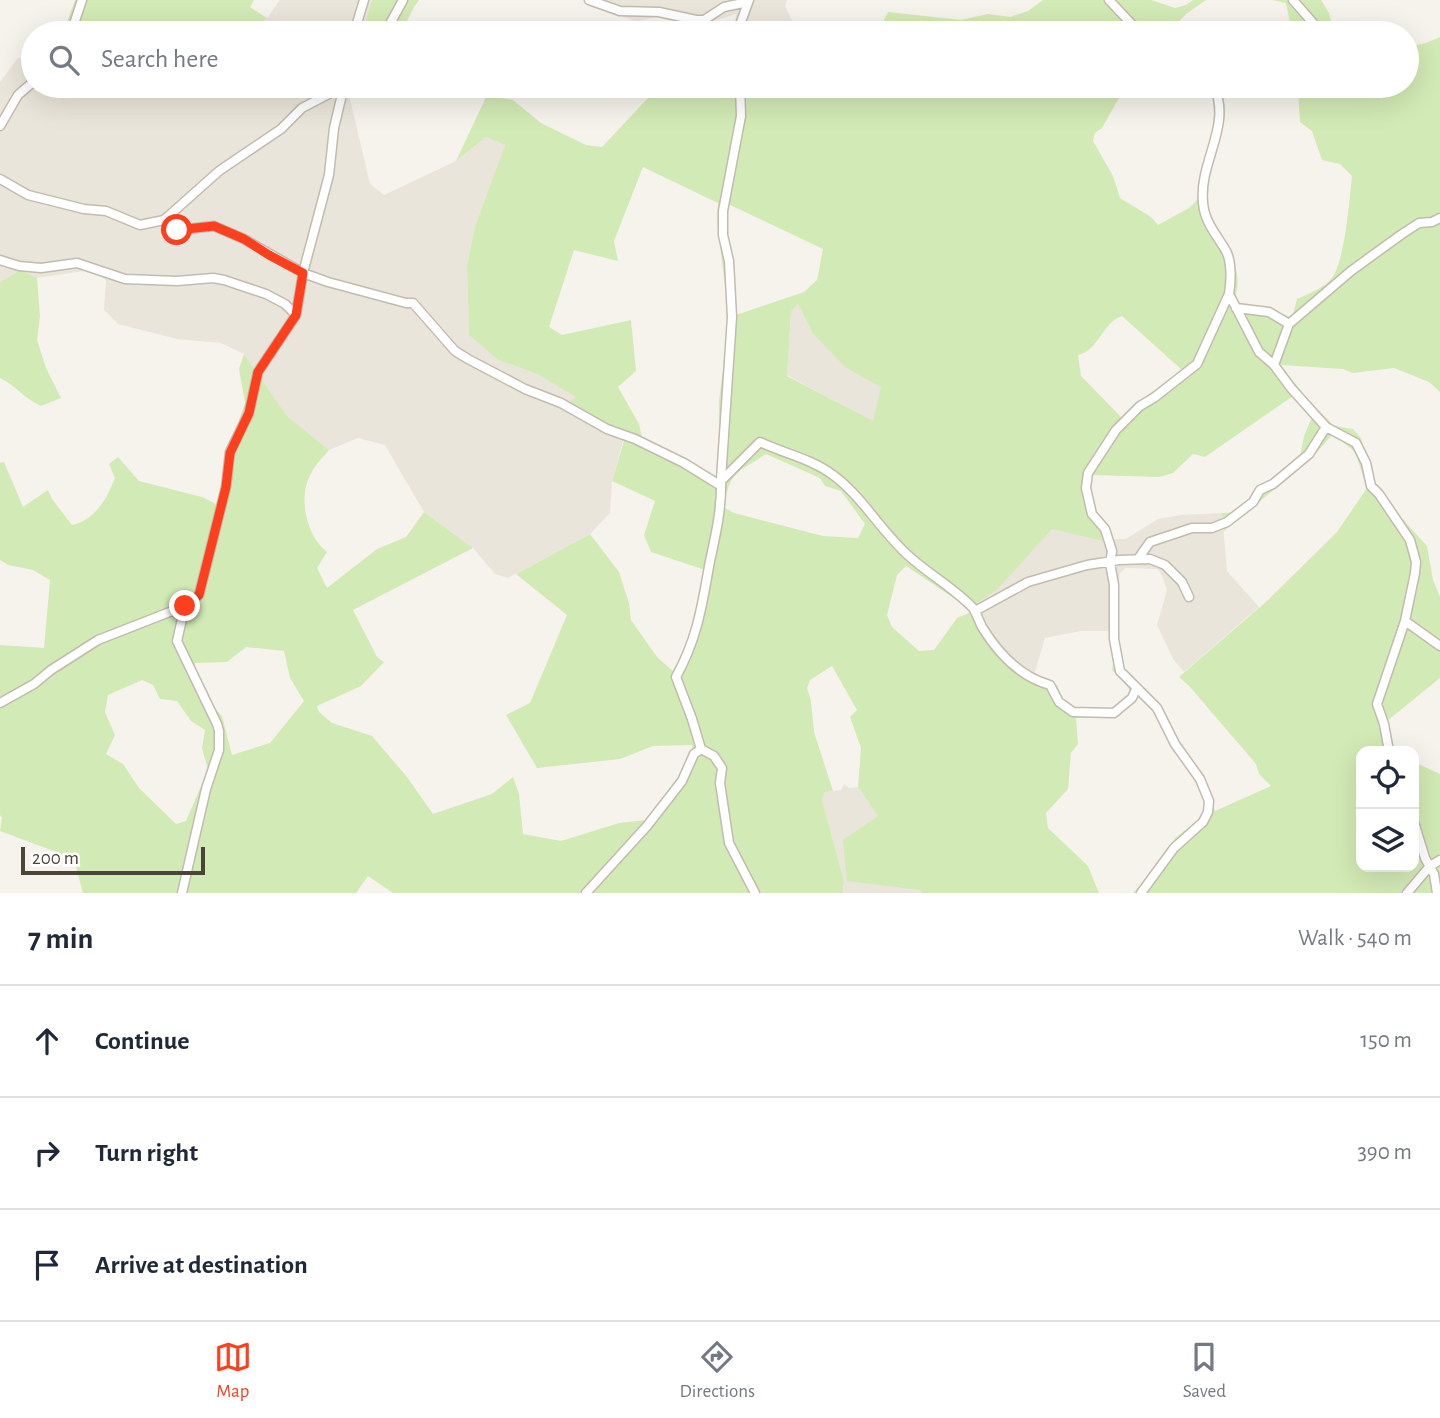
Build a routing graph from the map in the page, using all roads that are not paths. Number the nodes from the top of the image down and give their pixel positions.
1 (82, 0) edge
2 (364, 0) edge
3 (403, 0) edge
4 (589, 0) edge
5 (1110, 0) edge
6 (1293, 0) edge
7 (749, 1) edge
8 (75, 21) edge
9 (358, 21) edge
10 (392, 21) edge
11 (742, 21) edge
12 (1129, 21) edge
13 (1311, 21) edge
14 (21, 92) edge
15 (321, 98) edge
16 (341, 98) edge
17 (740, 98) edge
18 (1217, 98) edge
19 (0, 126) edge
20 (0, 179) edge
21 (164, 220) junction
22 (1437, 222) edge
23 (0, 260) edge
24 (303, 273) junction
25 (1229, 294) junction
26 (1236, 308) junction
27 (296, 315) junction
28 (1289, 324) junction
29 (1274, 365) junction
30 (1326, 426) junction
31 (721, 479) junction
32 (1138, 559) junction
33 (1110, 563) junction
34 (1189, 597) dead end
35 (185, 606) junction
36 (975, 611) junction
37 (1405, 621) junction
38 (1440, 646) edge
39 (1136, 689) junction
40 (0, 703) edge
41 (1388, 746) edge
42 (701, 749) junction
43 (1419, 838) edge
44 (1440, 860) edge
45 (1430, 866) junction
46 (182, 893) edge
47 (586, 893) edge
48 (755, 893) edge
49 (1141, 893) edge
50 (1407, 893) edge
51 (1437, 893) edge

1 - 8 street
2 - 9 street
3 - 10 street
4 - 7 street
5 - 12 street
6 - 13 street
7 - 11 street
14 - 19 street
15 - 21 street
16 - 24 street
17 - 31 street
18 - 25 street
20 - 21 street
21 - 24 street
22 - 28 street
23 - 27 street
24 - 27 street
24 - 31 street
25 - 26 street
25 - 33 street
26 - 28 street
26 - 29 street
27 - 35 street
28 - 29 street
29 - 30 street
30 - 32 street
30 - 37 street
31 - 36 street
31 - 42 street
32 - 33 street
32 - 34 street
33 - 36 street
33 - 39 street
35 - 40 street
35 - 46 street
36 - 39 street
37 - 38 street
37 - 41 street
39 - 49 street
42 - 47 street
42 - 48 street
43 - 45 street
44 - 45 street
45 - 50 street
45 - 51 street

